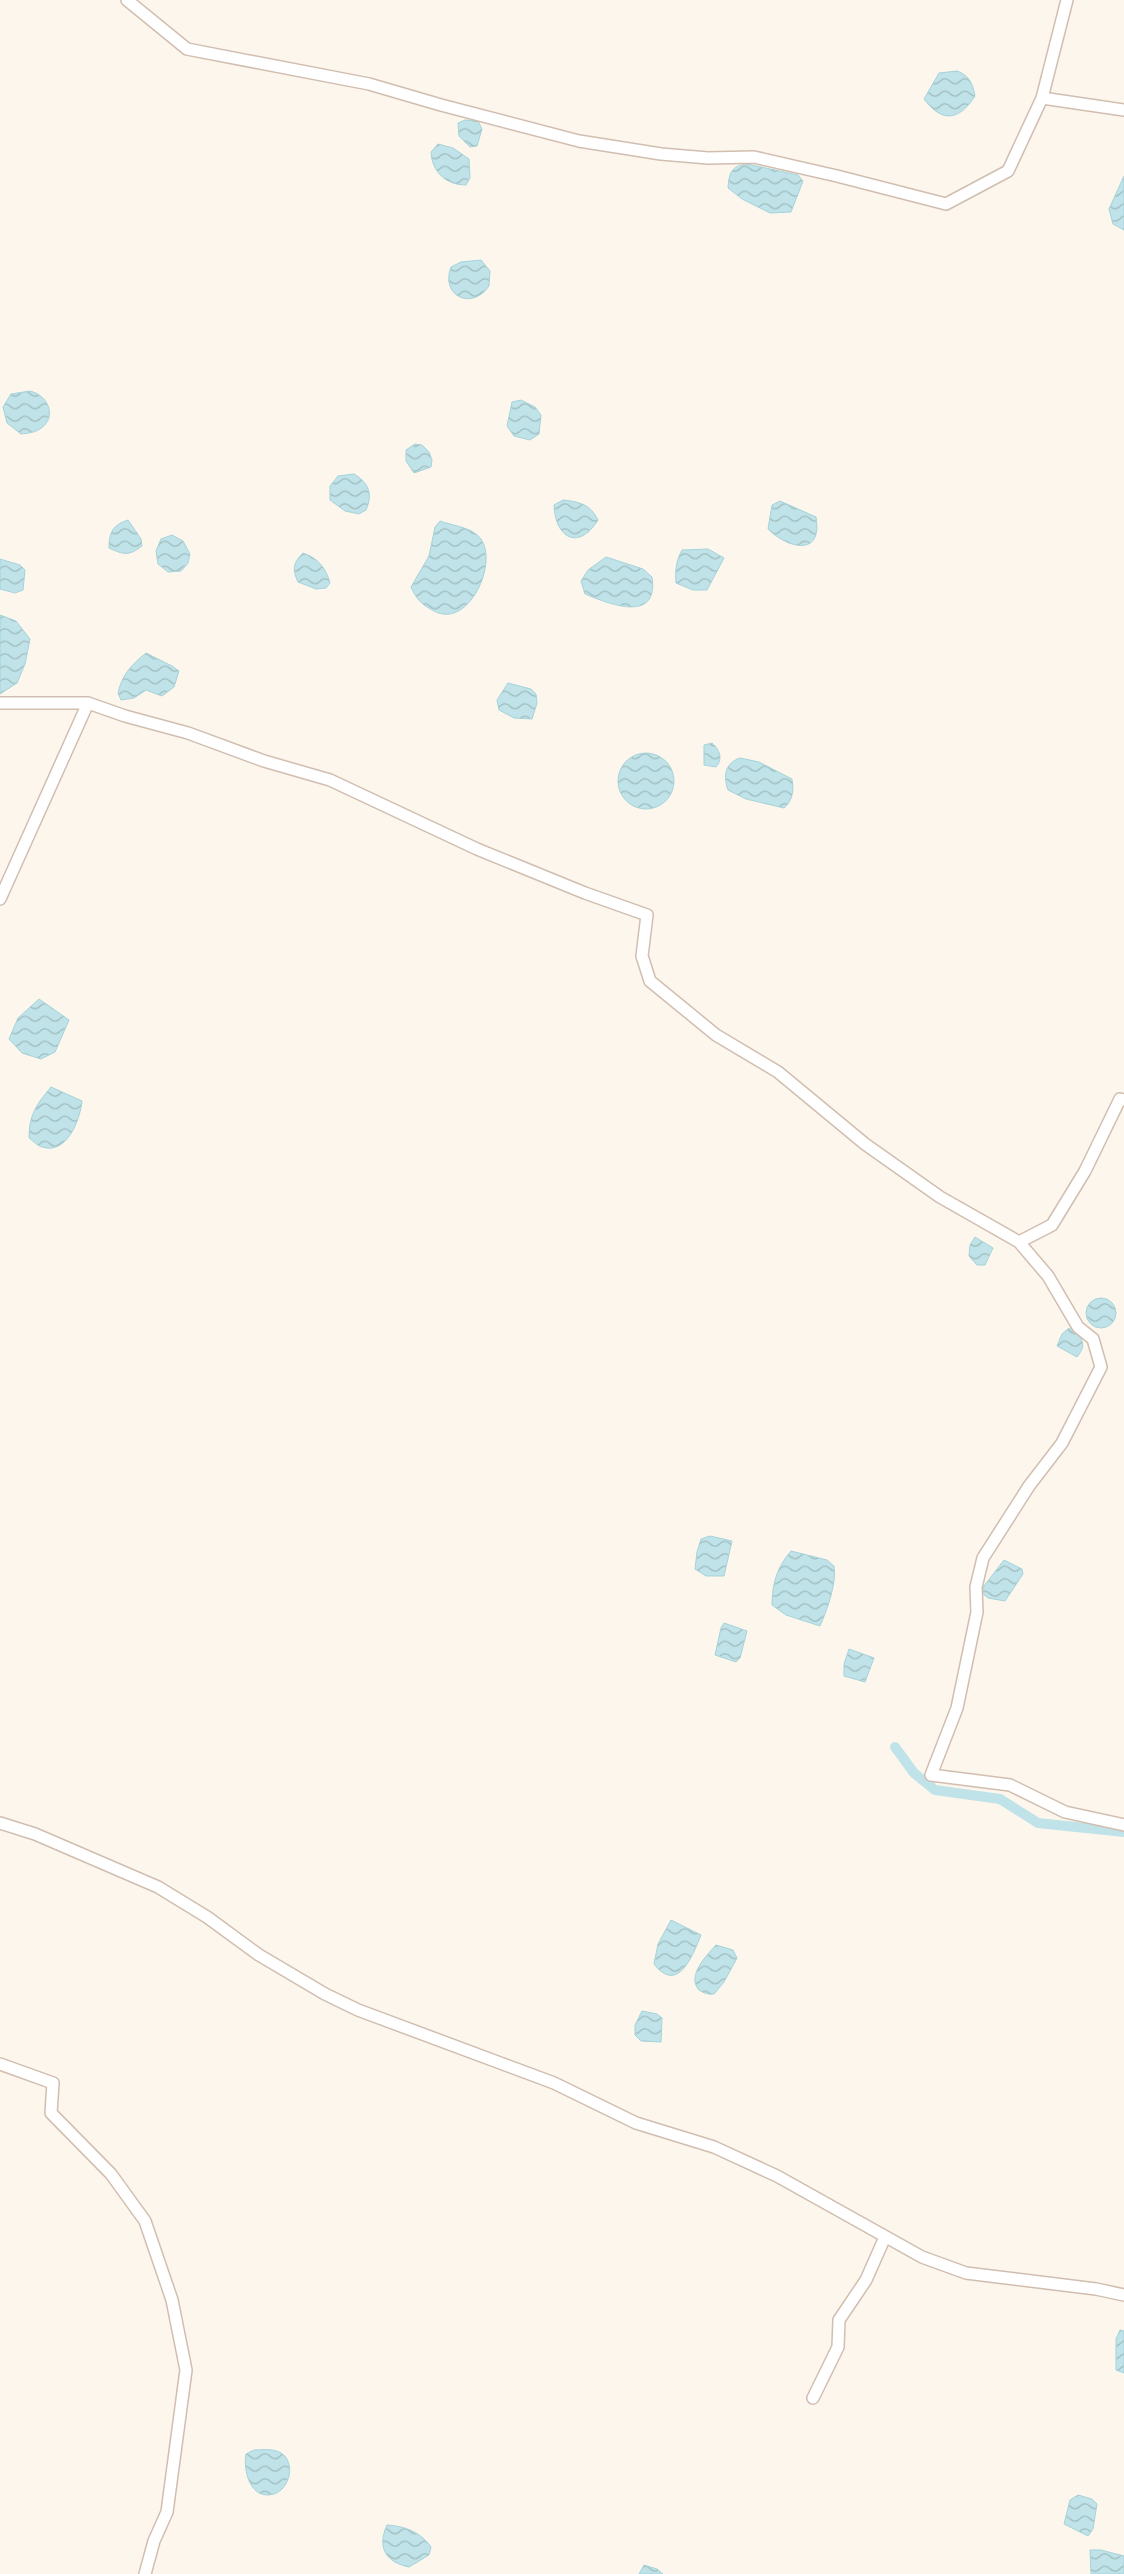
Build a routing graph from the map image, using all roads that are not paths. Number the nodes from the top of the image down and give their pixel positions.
1 (128, 0) edge
2 (1067, 0) edge
3 (1042, 98) junction
4 (1124, 110) edge
5 (0, 703) edge
6 (88, 703) junction
7 (0, 898) edge
8 (1124, 1100) edge
9 (1019, 1242) junction
10 (0, 1823) edge
11 (1124, 1825) edge
12 (0, 2064) edge
13 (885, 2236) junction
14 (1124, 2295) edge
15 (813, 2398) dead end
16 (145, 2574) edge

1 - 3 street
2 - 3 street
3 - 4 street
5 - 6 street
6 - 7 street
6 - 9 street
8 - 9 street
9 - 11 street
10 - 13 street
12 - 16 street
13 - 14 street
13 - 15 street

